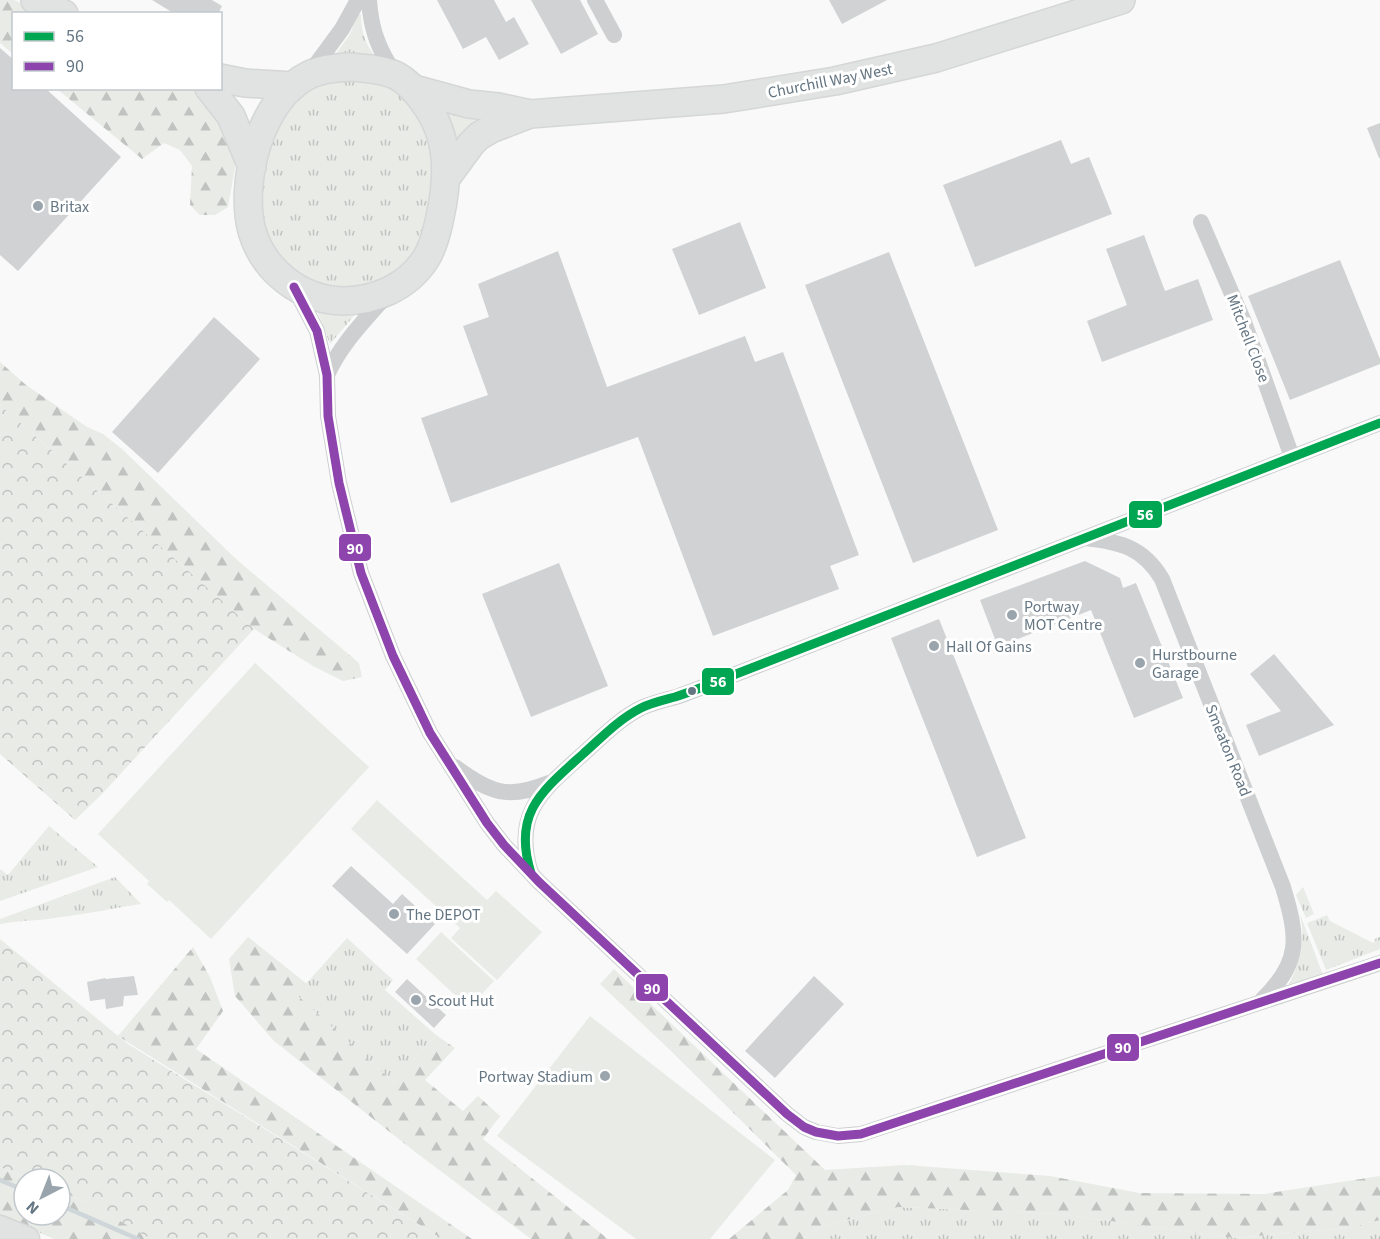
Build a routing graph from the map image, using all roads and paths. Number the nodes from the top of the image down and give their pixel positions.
1 (35, 0) edge
2 (358, 0) edge
3 (369, 0) edge
4 (596, 0) edge
5 (1121, 0) edge
6 (60, 12) edge
7 (615, 35) dead end
8 (222, 78) edge
9 (301, 80) junction
10 (405, 82) junction
11 (211, 90) edge
12 (530, 114) junction
13 (252, 167) junction
14 (446, 178) junction
15 (1201, 222) dead end
16 (294, 287) junction
17 (391, 291) junction
18 (327, 375) junction
19 (1380, 423) edge
20 (1292, 457) junction
21 (1085, 538) junction
22 (448, 762) junction
23 (550, 782) junction
24 (531, 873) junction
25 (1380, 963) edge
26 (1260, 1002) junction
27 (0, 1228) edge
28 (27, 1239) edge

1 - 6 main road
2 - 9 street
3 - 10 street
4 - 7 street
5 - 12 main road, Churchill Way West
8 - 9 main road, Churchill Way West
9 - 10 main road, Churchill Way West
9 - 13 main road, Churchill Way West
10 - 12 main road, Churchill Way West
10 - 14 main road, Churchill Way West
11 - 13 main road, Churchill Way West
12 - 14 main road, Churchill Way West
13 - 16 main road, Churchill Way West
14 - 17 main road, Churchill Way West
15 - 20 street, Mitchell Close
16 - 17 main road, Churchill Way West
16 - 18 street
17 - 18 street
18 - 22 street
19 - 20 street
20 - 21 street
21 - 23 street
21 - 26 street, Smeaton Road
22 - 23 street
22 - 24 street
23 - 24 street
24 - 26 street
25 - 26 street
27 - 28 street

